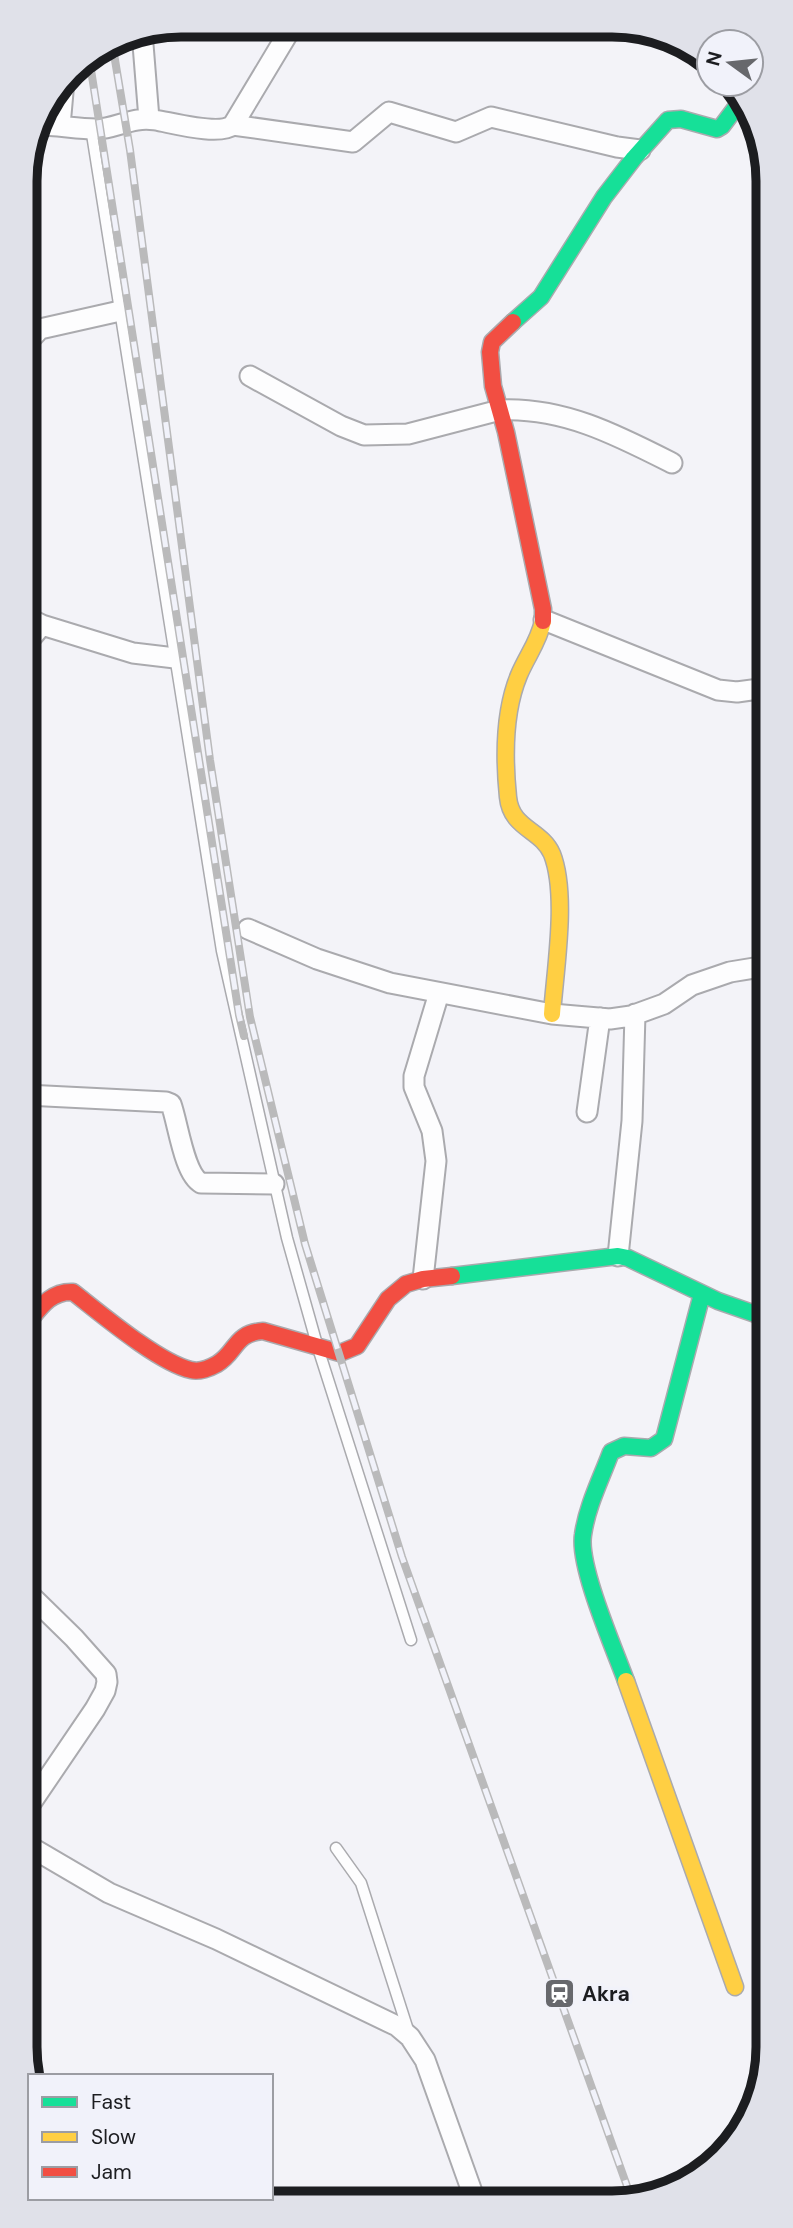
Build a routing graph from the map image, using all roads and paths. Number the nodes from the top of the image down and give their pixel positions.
1 (286, 37) edge
2 (143, 42) edge
3 (62, 99) edge
4 (736, 107) edge
5 (149, 119) junction
6 (48, 125) edge
7 (233, 125) junction
8 (60, 126) junction
9 (91, 128) junction
10 (640, 150) junction
11 (120, 311) junction
12 (37, 332) edge
13 (250, 376) dead end
14 (500, 410) junction
15 (672, 463) dead end
16 (544, 620) junction
17 (37, 622) edge
18 (175, 658) junction
19 (756, 689) edge
20 (248, 929) dead end
21 (756, 968) edge
22 (439, 993) junction
23 (552, 1014) junction
24 (635, 1014) junction
25 (600, 1018) junction
26 (37, 1096) edge
27 (587, 1112) dead end
28 (274, 1184) junction
29 (618, 1256) junction
30 (423, 1279) junction
31 (702, 1294) junction
32 (37, 1312) edge
33 (756, 1314) edge
34 (318, 1348) junction
35 (37, 1602) edge
36 (411, 1640) dead end
37 (37, 1794) edge
38 (336, 1849) dead end
39 (37, 1851) edge
40 (735, 1987) dead end
41 (410, 2037) junction
42 (472, 2191) edge

1 - 7 street
2 - 5 street
3 - 8 street
4 - 10 street
5 - 7 street
5 - 9 street
6 - 8 street
7 - 10 street
8 - 9 street
9 - 11 lane
10 - 14 street
11 - 12 street
11 - 18 lane
13 - 14 street
14 - 15 street
14 - 16 street
16 - 19 street
16 - 23 street
17 - 18 street
18 - 28 lane
20 - 22 street
21 - 24 street
22 - 23 street
22 - 30 street
23 - 25 street
24 - 25 street
24 - 29 street
25 - 27 street
26 - 28 street
28 - 34 lane
29 - 30 street
29 - 31 street
30 - 34 street
31 - 33 street
31 - 40 street
32 - 34 street
34 - 36 lane
35 - 37 street
38 - 41 lane
39 - 41 street
41 - 42 street

